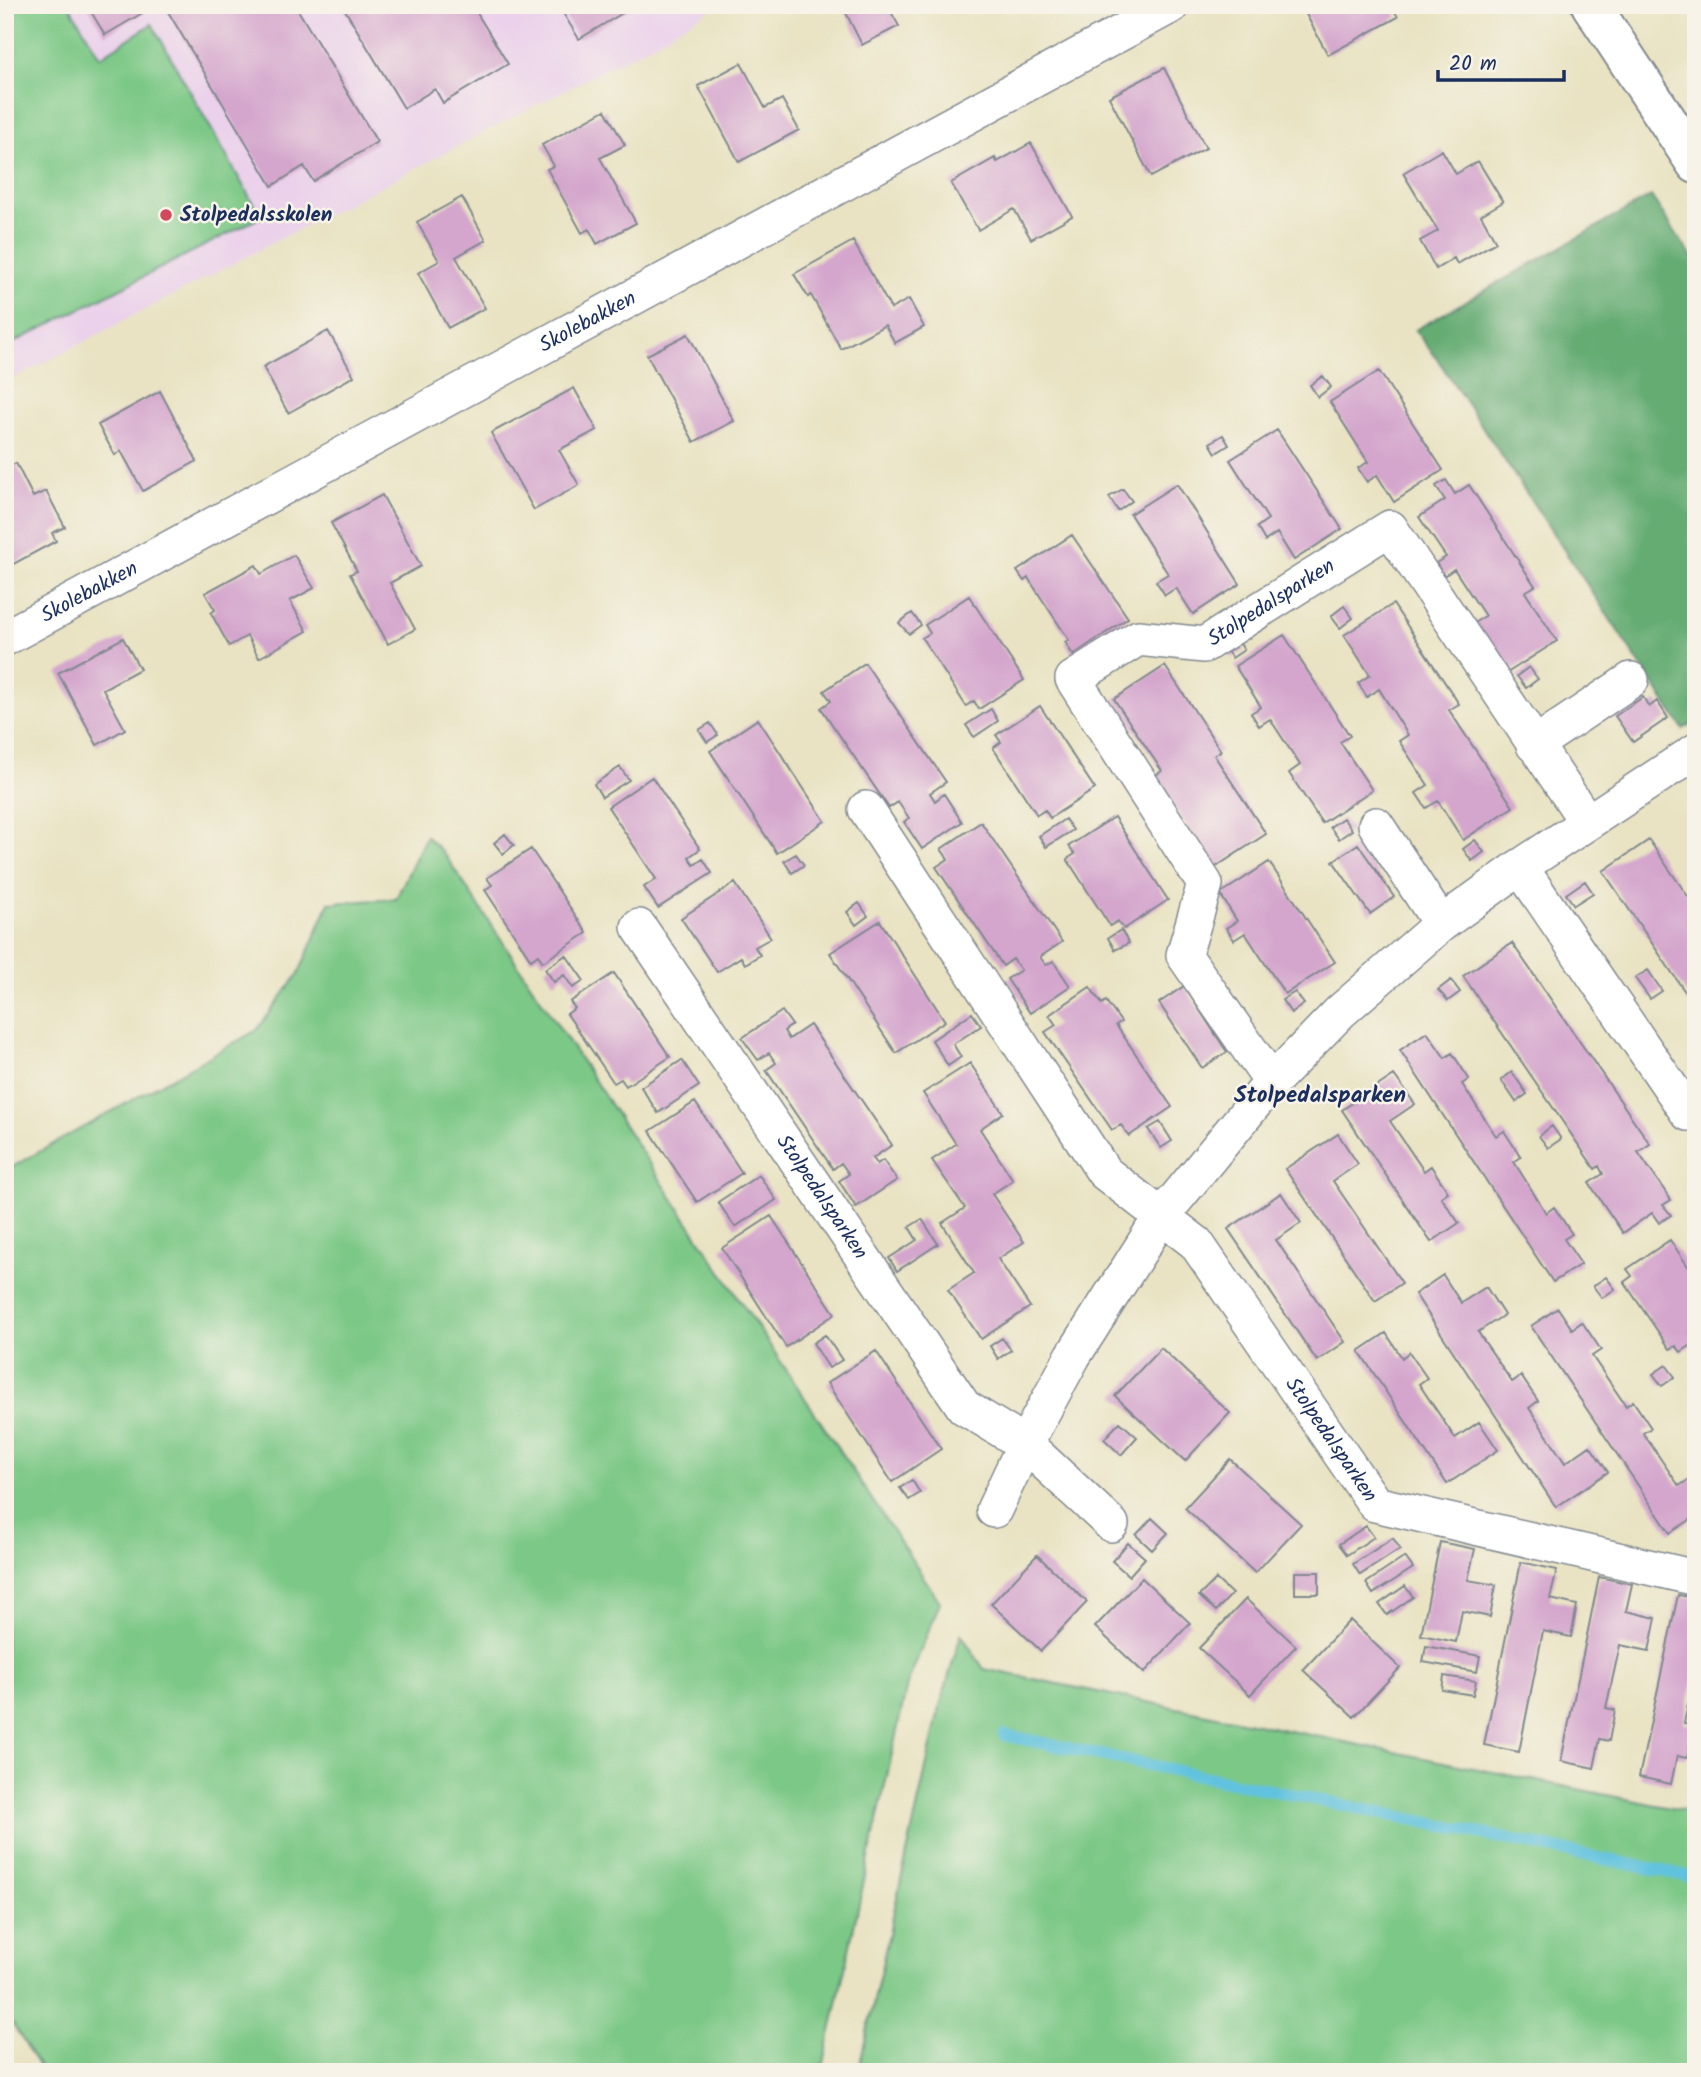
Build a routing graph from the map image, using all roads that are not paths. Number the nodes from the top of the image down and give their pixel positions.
1 (1172, 5) edge
2 (1591, 5) edge
3 (1696, 163) edge
4 (5, 638) edge
5 (1631, 680) dead end
6 (1534, 745) junction
7 (1691, 765) edge
8 (866, 808) dead end
9 (1587, 822) junction
10 (1376, 825) dead end
11 (1520, 867) junction
12 (1441, 924) junction
13 (639, 927) dead end
14 (1272, 1082) junction
15 (1688, 1113) dead end
16 (1161, 1217) junction
17 (1025, 1444) junction
18 (994, 1510) dead end
19 (1111, 1524) dead end
20 (1696, 1578) edge

1 - 4 street, Skolebakken
2 - 3 street
5 - 6 street
6 - 9 street, Stolpedalsparken
6 - 14 street, Stolpedalsparken
7 - 9 street
8 - 16 street, Stolpedalsparken
9 - 11 street
10 - 12 street
11 - 12 street
11 - 15 street
12 - 14 street
13 - 17 street, Stolpedalsparken
14 - 16 street
16 - 17 street
16 - 20 street, Stolpedalsparken
17 - 18 street
17 - 19 street, Stolpedalsparken

